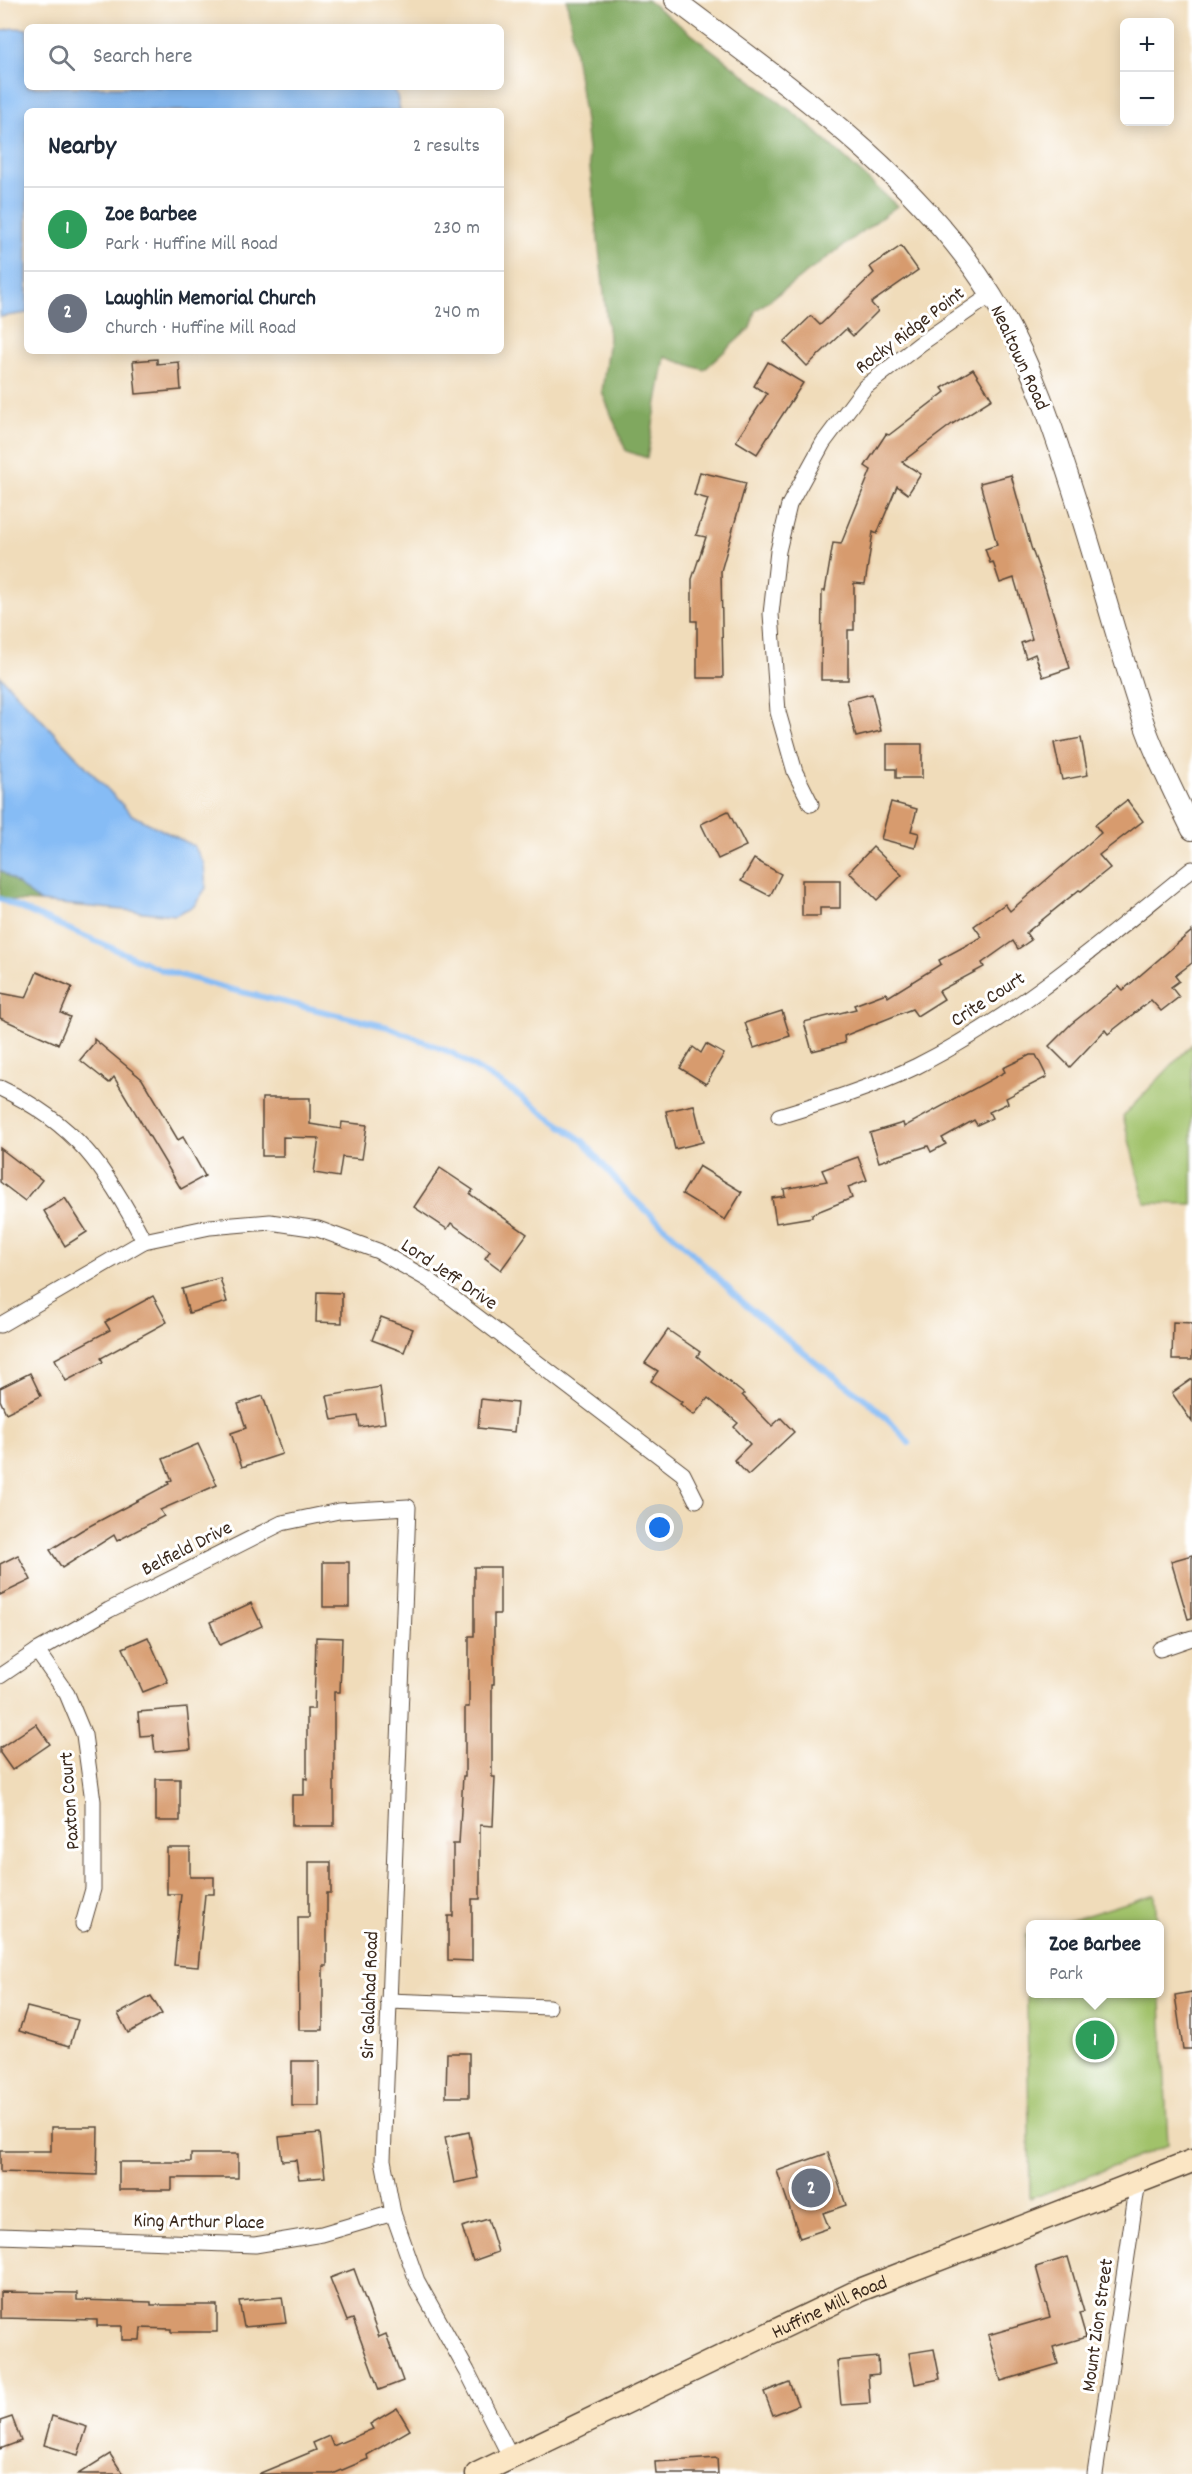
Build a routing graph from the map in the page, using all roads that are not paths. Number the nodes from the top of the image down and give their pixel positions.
1 (675, 0) edge
2 (991, 295) junction
3 (811, 804) dead end
4 (1192, 830) edge
5 (1192, 869) edge
6 (0, 1088) edge
7 (779, 1116) dead end
8 (144, 1241) junction
9 (0, 1325) edge
10 (696, 1500) dead end
11 (408, 1507) joint
12 (1192, 1638) edge
13 (1160, 1649) dead end
14 (37, 1651) junction
15 (0, 1676) edge
16 (82, 1924) dead end
17 (388, 2001) junction
18 (549, 2007) dead end
19 (1192, 2161) edge
20 (1138, 2181) junction
21 (393, 2213) junction
22 (0, 2236) edge
23 (510, 2456) junction
24 (477, 2474) edge
25 (1095, 2474) edge

1 - 2 street, Nealtown Road
2 - 3 street, Rocky Ridge Point
2 - 4 street, Nealtown Road
5 - 7 street, Crite Court
6 - 8 street
8 - 9 street, Lord Jeff Drive
8 - 10 street, Lord Jeff Drive
11 - 14 street, Belfield Drive
11 - 17 street, Sir Galahad Road
12 - 13 street
14 - 15 street, Belfield Drive
14 - 16 street, Paxton Court
17 - 18 street
17 - 21 street, Sir Galahad Road
19 - 20 main road, Huffine Mill Road
20 - 23 main road, Huffine Mill Road
20 - 25 street, Mount Zion Street
21 - 22 street, King Arthur Place
21 - 23 street, Sir Galahad Road
23 - 24 main road, Huffine Mill Road

